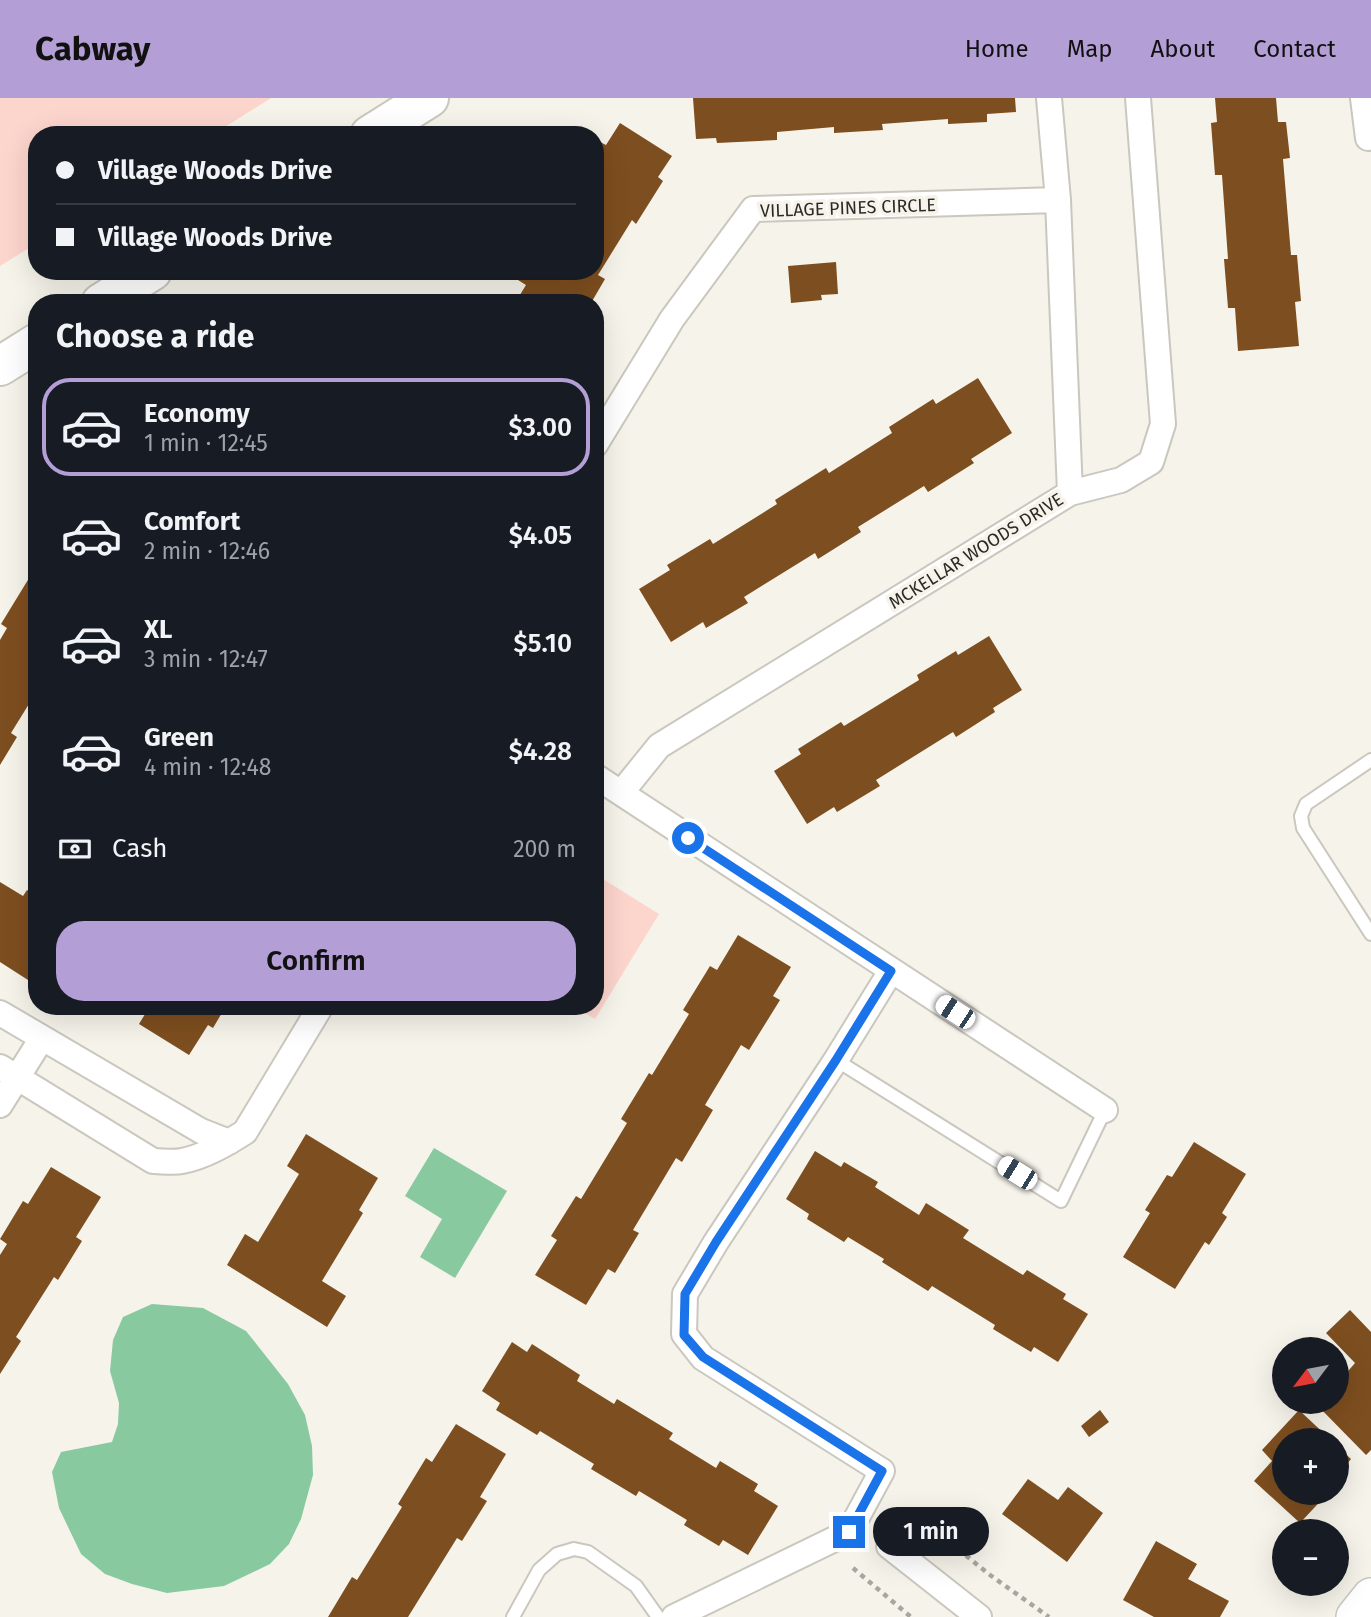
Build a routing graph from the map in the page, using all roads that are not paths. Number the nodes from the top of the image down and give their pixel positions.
1 (429, 98) edge
2 (1049, 98) edge
3 (1139, 98) edge
4 (1363, 98) edge
5 (384, 126) edge
6 (1371, 136) edge
7 (1058, 200) junction
8 (138, 280) edge
9 (115, 294) edge
10 (28, 349) edge
11 (0, 366) edge
12 (604, 430) edge
13 (1070, 493) junction
14 (1367, 762) edge
15 (1371, 777) edge
16 (604, 782) edge
17 (621, 793) junction
18 (1371, 934) edge
19 (891, 971) junction
20 (0, 1013) edge
21 (316, 1015) edge
22 (43, 1038) junction
23 (836, 1060) junction
24 (6, 1068) edge
25 (0, 1105) edge
26 (1105, 1110) joint
27 (229, 1142) junction
28 (889, 1546) dead end
29 (1371, 1597) edge
30 (513, 1617) edge
31 (658, 1617) edge
32 (674, 1617) edge
33 (979, 1617) edge
34 (1355, 1617) edge

1 - 5 main road
2 - 7 street, MCKELLAR WOODS DRIVE
3 - 13 street
4 - 6 street
7 - 12 street, VILLAGE PINES CIRCLE
7 - 13 street, MCKELLAR WOODS DRIVE
8 - 9 main road
10 - 11 main road
13 - 17 street, MCKELLAR WOODS DRIVE
14 - 15 lane
14 - 18 lane
16 - 17 street
17 - 19 street
19 - 23 street
19 - 26 street
20 - 22 street
21 - 27 street
22 - 24 street
22 - 27 street
23 - 26 lane
23 - 32 street
24 - 25 street
24 - 27 street
28 - 33 street
29 - 34 street
30 - 31 lane

